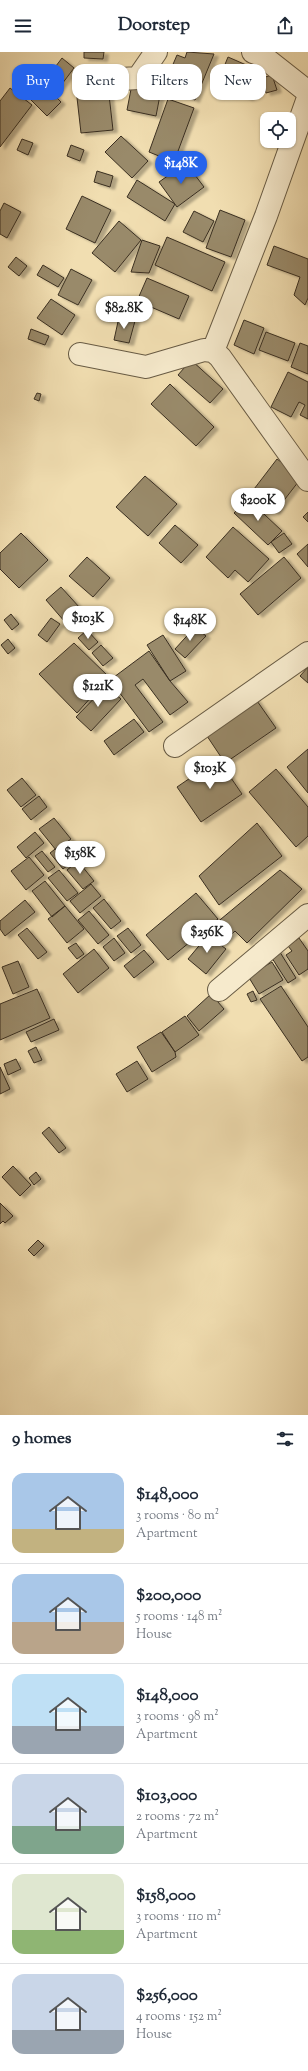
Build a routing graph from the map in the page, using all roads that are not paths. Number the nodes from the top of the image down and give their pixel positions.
1 (156, 52) edge
2 (253, 52) edge
3 (129, 79) edge
4 (308, 92) edge
5 (308, 98) edge
6 (213, 351) junction
7 (80, 354) dead end
8 (308, 480) edge
9 (308, 653) edge
10 (175, 746) dead end
11 (308, 916) edge
12 (219, 990) dead end

1 - 3 street
2 - 4 street
5 - 6 street
6 - 7 street
6 - 8 street
9 - 10 street
11 - 12 street

